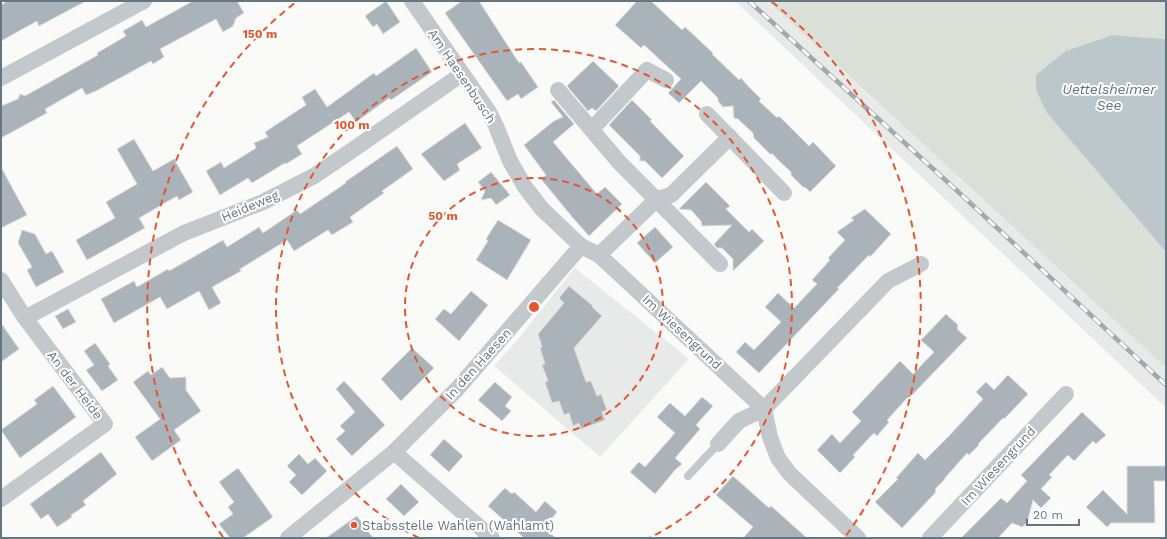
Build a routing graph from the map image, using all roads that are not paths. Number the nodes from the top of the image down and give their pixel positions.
1 (144, 1) edge
2 (412, 1) edge
3 (462, 74) junction
4 (1, 78) edge
5 (666, 80) dead end
6 (558, 90) dead end
7 (707, 114) dead end
8 (592, 129) junction
9 (730, 137) junction
10 (784, 193) dead end
11 (657, 199) junction
12 (581, 246) junction
13 (599, 255) junction
14 (720, 264) dead end
15 (921, 264) dead end
16 (1, 280) edge
17 (25, 318) junction
18 (1066, 394) dead end
19 (764, 409) junction
20 (718, 444) joint
21 (394, 452) junction
22 (688, 476) dead end
23 (1, 499) edge
24 (288, 538) edge
25 (492, 538) edge
26 (858, 538) edge
27 (930, 538) edge

1 - 4 street
2 - 3 street, Am Haesenbusch
3 - 12 street, Am Haesenbusch
3 - 17 street, Heideweg
5 - 8 street
6 - 8 street
7 - 9 street
8 - 11 street
9 - 10 street
9 - 11 street
11 - 13 street
11 - 14 street
12 - 13 street
12 - 21 street, In den Haesen
13 - 19 street, Im Wiesengrund
15 - 19 street
16 - 17 street, An der Heide
17 - 23 street, An der Heide
18 - 27 street, Im Wiesengrund
19 - 20 street
19 - 26 street
20 - 22 lane
21 - 24 street, In den Haesen
21 - 25 street

